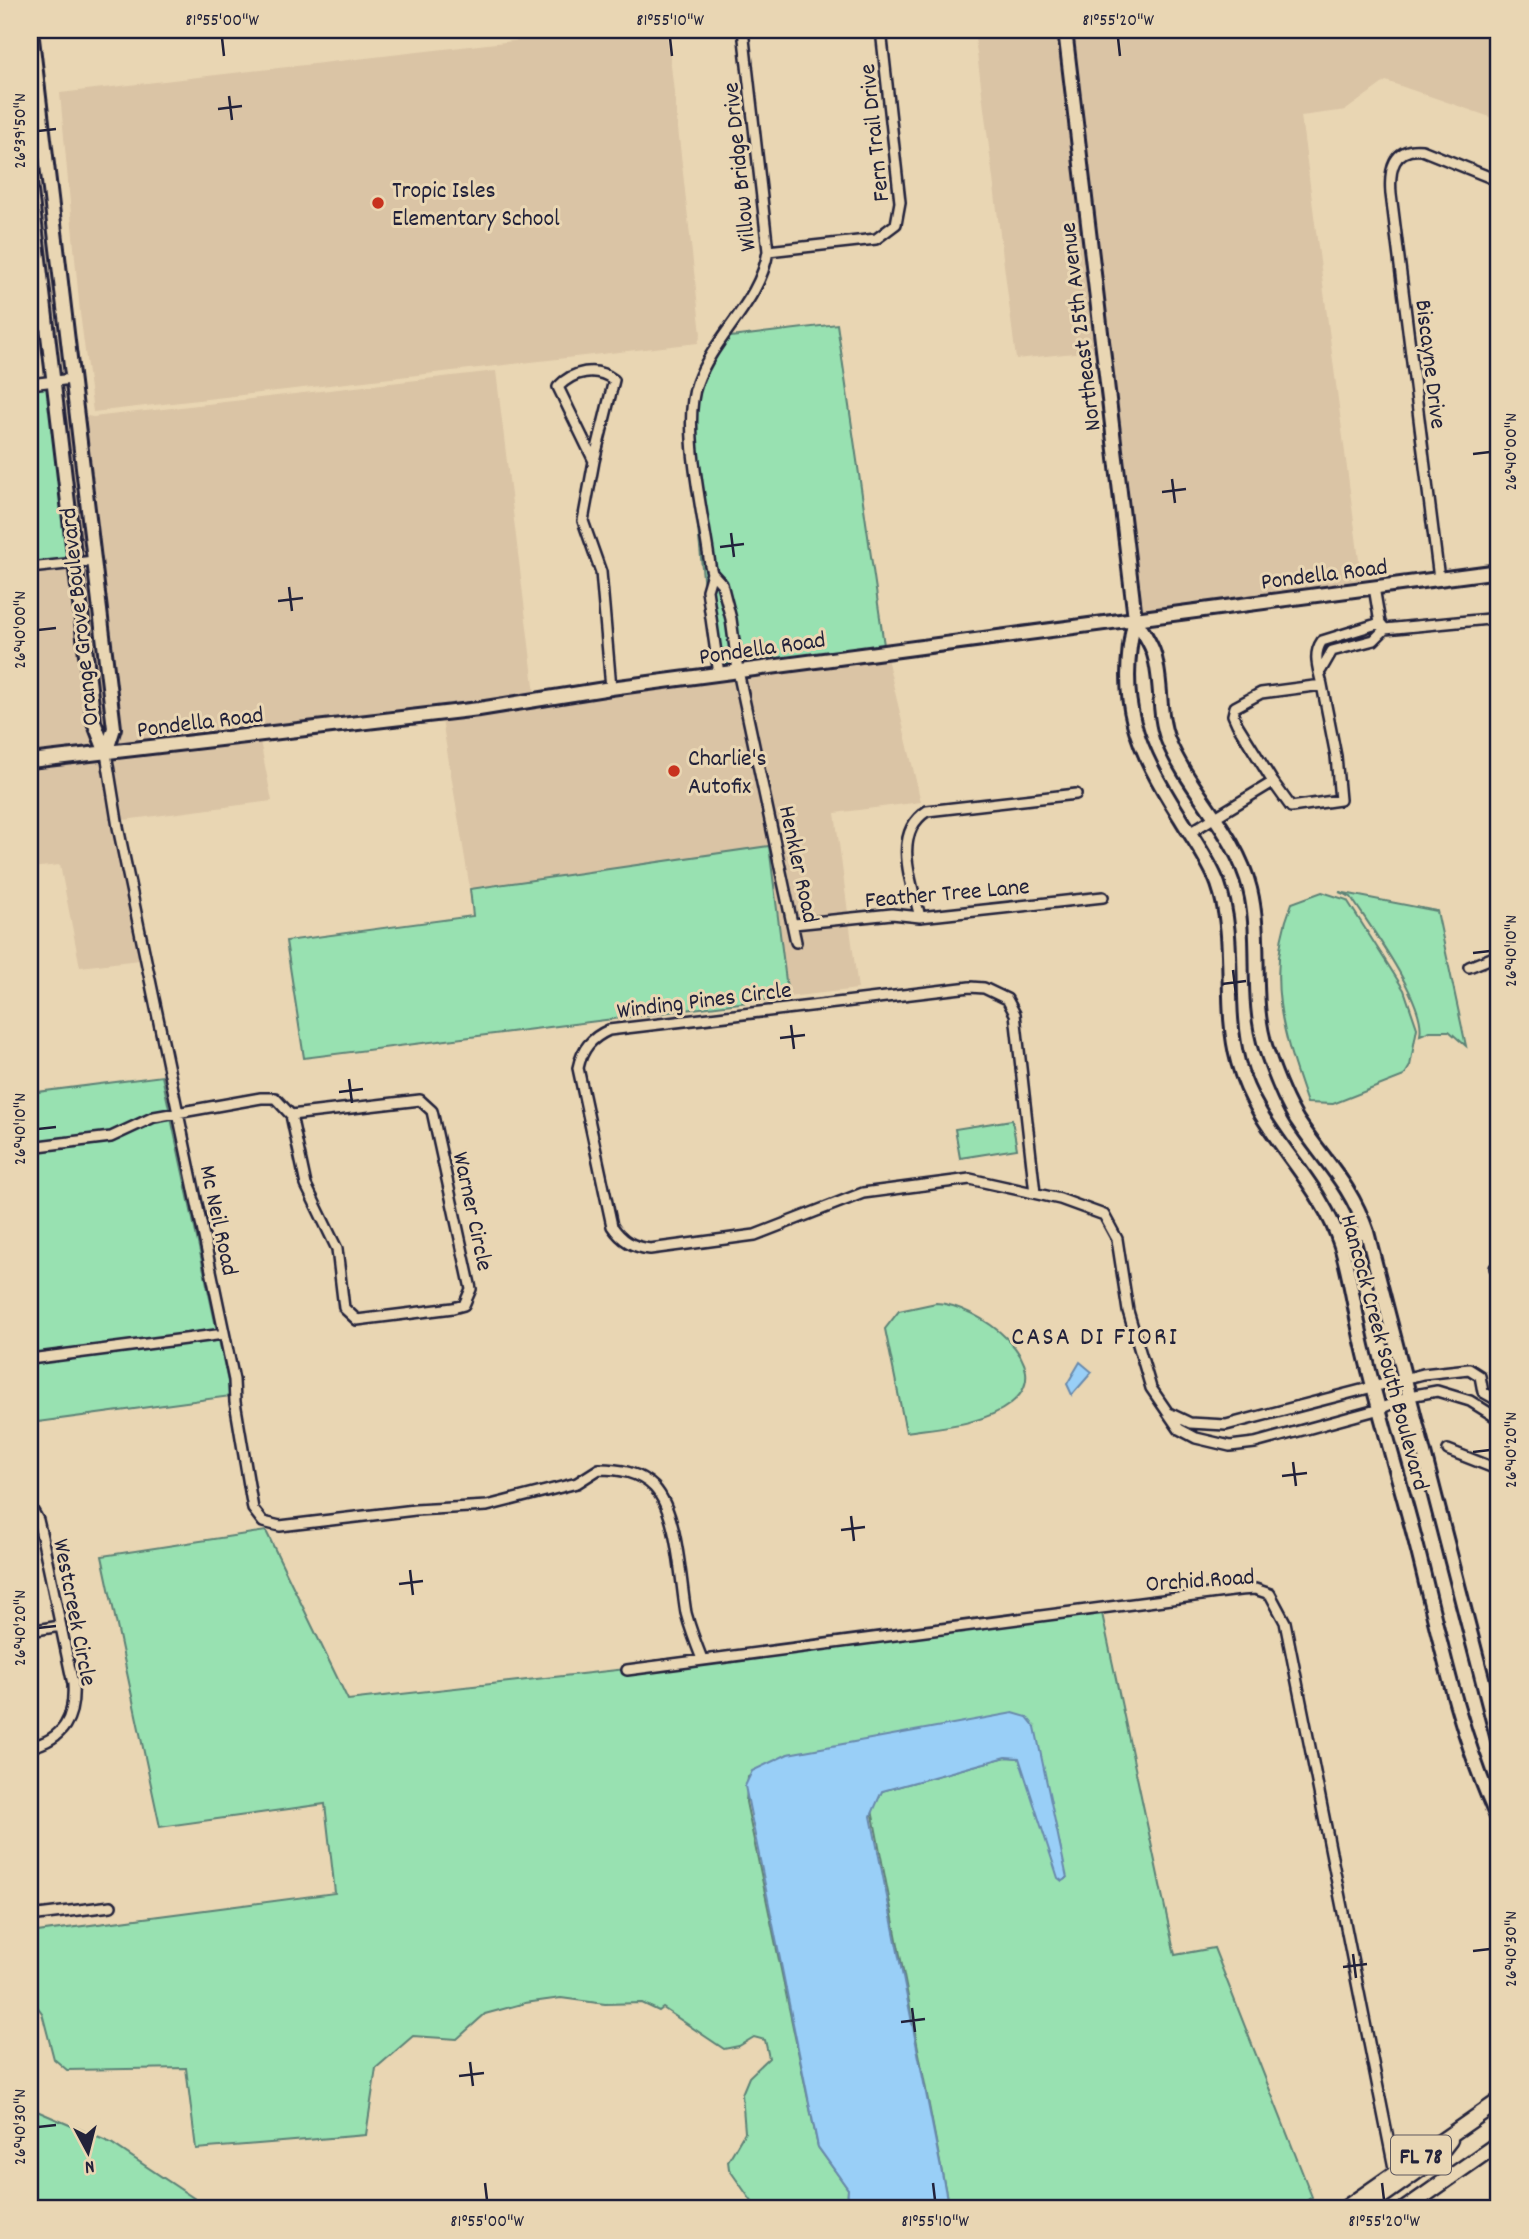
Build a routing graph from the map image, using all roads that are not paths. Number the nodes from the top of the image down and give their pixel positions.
1 (743, 30) edge
2 (881, 30) edge
3 (1065, 30) edge
4 (32, 31) edge
5 (1499, 181) edge
6 (30, 183) edge
7 (52, 213) junction
8 (32, 215) edge
9 (768, 251) junction
10 (72, 379) junction
11 (53, 382) junction
12 (30, 384) edge
13 (594, 461) junction
14 (94, 561) junction
15 (75, 563) junction
16 (30, 568) edge
17 (1499, 571) edge
18 (712, 573) junction
19 (1438, 579) junction
20 (1374, 587) junction
21 (1135, 618) junction
22 (1499, 618) edge
23 (1382, 626) junction
24 (103, 635) junction
25 (84, 638) junction
26 (738, 671) junction
27 (719, 674) junction
28 (1321, 680) junction
29 (611, 688) junction
30 (106, 753) junction
31 (30, 761) edge
32 (1273, 782) junction
33 (1076, 794) dead end
34 (1215, 817) junction
35 (1189, 833) junction
36 (1103, 897) dead end
37 (920, 917) junction
38 (794, 923) junction
39 (796, 942) dead end
40 (1499, 955) edge
41 (1469, 967) dead end
42 (177, 1113) junction
43 (291, 1115) junction
44 (30, 1147) edge
45 (1035, 1193) junction
46 (1367, 1232) junction
47 (1338, 1238) junction
48 (224, 1334) junction
49 (30, 1359) edge
50 (1405, 1381) junction
51 (1374, 1387) junction
52 (1409, 1396) junction
53 (1499, 1401) edge
54 (1160, 1405) junction
55 (1380, 1409) junction
56 (1499, 1419) edge
57 (1448, 1450) dead end
58 (1499, 1470) edge
59 (30, 1506) edge
60 (60, 1626) junction
61 (30, 1631) edge
62 (702, 1659) junction
63 (628, 1671) dead end
64 (1499, 1744) edge
65 (30, 1747) edge
66 (1499, 1821) edge
67 (111, 1906) dead end
68 (30, 1916) edge
69 (1499, 2101) edge
70 (1460, 2128) junction
71 (1499, 2143) edge
72 (1395, 2173) junction
73 (1344, 2209) edge
74 (1364, 2209) edge
75 (1405, 2209) edge

1 - 9 street, Willow Bridge Drive
2 - 9 street, Fern Trail Drive
3 - 21 street, Northeast 25th Avenue
4 - 7 street, Orange Grove Boulevard
5 - 19 street, Biscayne Drive
6 - 8 street, Orange Grove Boulevard
7 - 8 street
7 - 10 street, Orange Grove Boulevard
8 - 11 street, Orange Grove Boulevard
9 - 18 street, Willow Bridge Drive
10 - 11 street
10 - 14 street, Orange Grove Boulevard
11 - 12 street
11 - 15 street, Orange Grove Boulevard
13 - 13 street
13 - 29 street
14 - 15 street
14 - 24 street, Orange Grove Boulevard
15 - 16 street
15 - 25 street, Orange Grove Boulevard
17 - 19 street, Pondella Road
18 - 26 street, Willow Bridge Drive
18 - 27 street, Willow Bridge Drive
19 - 20 street, Pondella Road
20 - 21 street, Pondella Road
20 - 23 street
21 - 26 street, Pondella Road
21 - 34 street, Hancock Creek South Boulevard
21 - 35 street, Hancock Creek South Boulevard
22 - 23 street
23 - 28 street
24 - 25 street
24 - 30 street, Orange Grove Boulevard
25 - 30 street, Orange Grove Boulevard
26 - 27 street, Pondella Road
26 - 38 street, Henkler Road
27 - 29 street, Pondella Road
28 - 32 street
28 - 32 street
29 - 30 street, Pondella Road
30 - 31 street, Pondella Road
30 - 42 street, Mc Neil Road
32 - 34 street
33 - 37 street
34 - 35 street
34 - 46 street, Hancock Creek South Boulevard
35 - 47 street, Hancock Creek South Boulevard
36 - 37 street, Feather Tree Lane
37 - 38 street, Feather Tree Lane
38 - 39 street, Henkler Road
40 - 41 street
42 - 43 street
42 - 44 street
42 - 48 street, Mc Neil Road
43 - 43 street, Warner Circle
45 - 45 street, Winding Pines Circle
45 - 54 street, Winding Pines Circle
46 - 47 street
46 - 50 street, Hancock Creek South Boulevard
47 - 51 street, Hancock Creek South Boulevard
48 - 49 street
48 - 62 street, Mc Neil Road
50 - 51 street
50 - 52 street, Hancock Creek South Boulevard
50 - 53 street
51 - 54 street
51 - 55 street, Hancock Creek South Boulevard
52 - 55 street, Winding Pines Circle
52 - 56 street, Winding Pines Circle
52 - 64 street, Hancock Creek South Boulevard
54 - 55 street, Winding Pines Circle
55 - 66 street, Hancock Creek South Boulevard
57 - 58 street
59 - 60 street, Westcreek Circle
60 - 61 street
60 - 65 street, Westcreek Circle
62 - 63 street, Orchid Road
62 - 72 street, Orchid Road
67 - 68 street
69 - 70 main road, FL 78
70 - 72 main road, FL 78
70 - 74 main road
71 - 75 main road, FL 78
72 - 73 main road, FL 78

